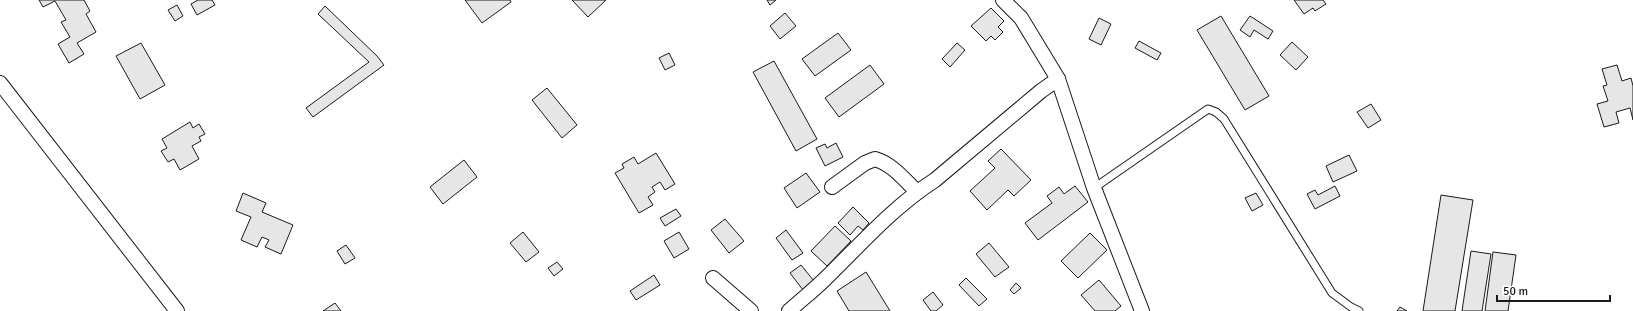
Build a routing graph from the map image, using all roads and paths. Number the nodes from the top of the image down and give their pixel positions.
1 (1003, 0) edge
2 (1058, 79) junction
3 (0, 83) edge
4 (832, 186) dead end
5 (1094, 188) junction
6 (917, 192) junction
7 (713, 278) dead end
8 (177, 311) edge
9 (751, 311) edge
10 (789, 311) edge
11 (1142, 311) edge
12 (1359, 311) edge

1 - 2 street
2 - 5 street
2 - 6 street
3 - 8 street
4 - 6 street
5 - 11 street
5 - 12 lane
6 - 10 street
7 - 9 street

